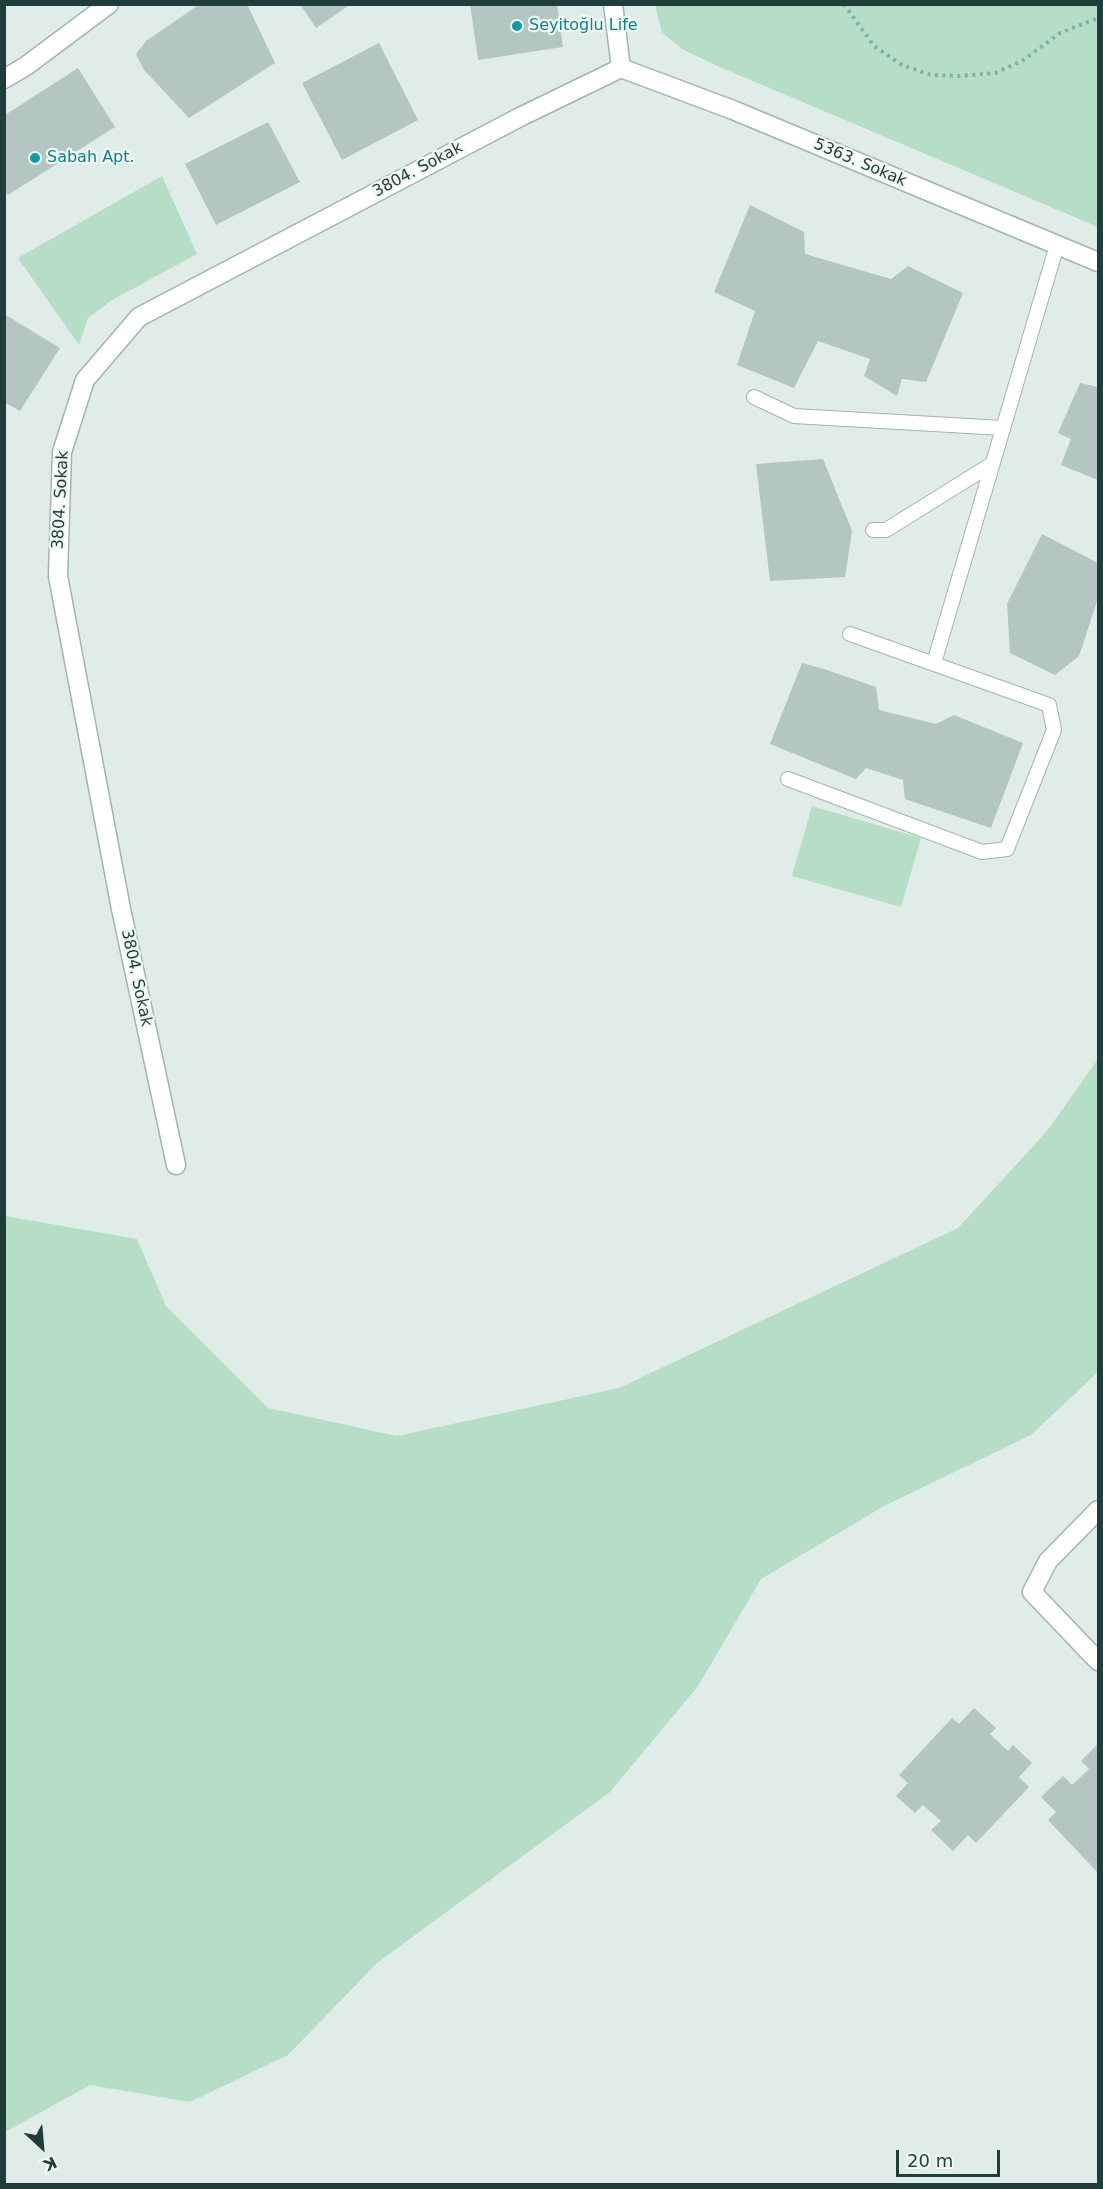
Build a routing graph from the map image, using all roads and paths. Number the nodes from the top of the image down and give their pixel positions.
1 (109, 4) edge
2 (613, 4) edge
3 (844, 4) edge
4 (1098, 18) edge
5 (621, 68) junction
6 (4, 79) edge
7 (1057, 245) junction
8 (1098, 262) edge
9 (754, 397) dead end
10 (1003, 428) junction
11 (992, 464) junction
12 (873, 530) dead end
13 (850, 634) dead end
14 (934, 663) junction
15 (788, 779) dead end
16 (176, 1165) dead end
17 (1098, 1510) edge
18 (1098, 1661) edge

1 - 6 street
2 - 5 street
3 - 4 path
5 - 7 street, 5363. Sokak
5 - 16 street, 3804. Sokak
7 - 8 street, 5363. Sokak
7 - 10 lane
9 - 10 lane
10 - 11 lane
11 - 12 lane
11 - 14 lane
13 - 14 lane
14 - 15 lane
17 - 18 street

